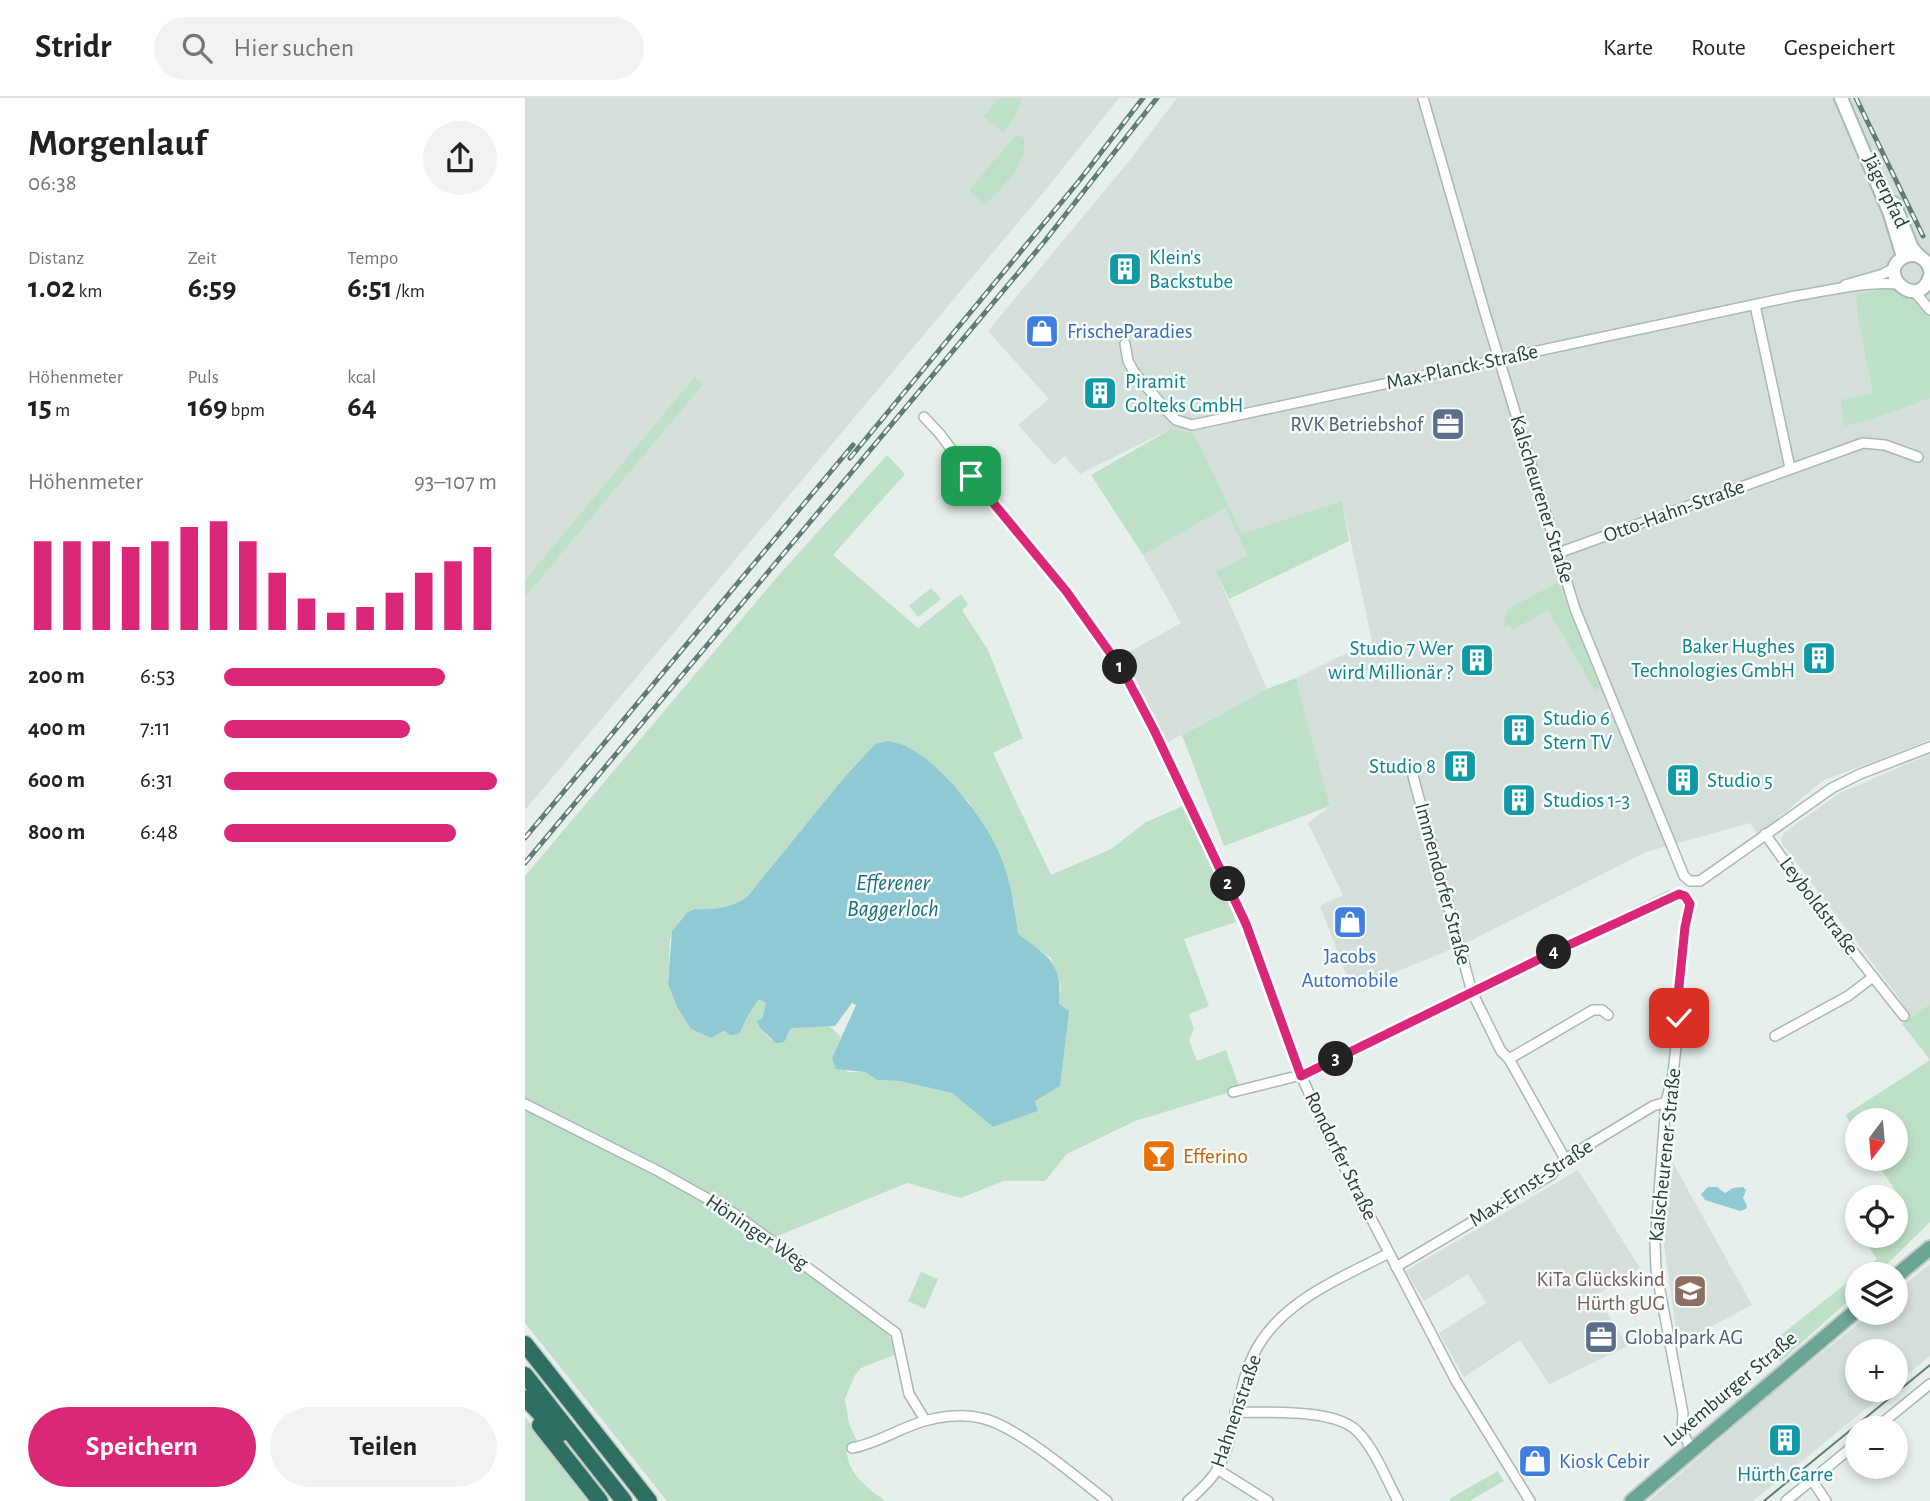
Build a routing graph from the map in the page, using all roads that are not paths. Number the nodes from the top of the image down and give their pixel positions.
1 (1423, 98) edge
2 (1841, 98) edge
3 (1853, 125) junction
4 (1899, 262) junction
5 (1928, 272) edge
6 (1898, 284) junction
7 (1840, 287) junction
8 (1914, 291) junction
9 (1755, 305) junction
10 (1930, 310) edge
11 (1125, 344) dead end
12 (1500, 359) junction
13 (924, 417) dead end
14 (1918, 457) dead end
15 (1790, 468) junction
16 (1558, 554) junction
17 (1930, 747) edge
18 (1413, 776) dead end
19 (1765, 834) junction
20 (1873, 977) junction
21 (1472, 992) junction
22 (1608, 1015) dead end
23 (1904, 1016) dead end
24 (1775, 1037) dead end
25 (1509, 1059) junction
26 (1301, 1076) junction
27 (1233, 1092) dead end
28 (1666, 1102) junction
29 (525, 1104) edge
30 (1565, 1159) junction
31 (1930, 1248) edge
32 (1388, 1253) junction
33 (1396, 1266) junction
34 (1908, 1266) edge
35 (1845, 1320) edge
36 (525, 1344) edge
37 (525, 1375) edge
38 (1930, 1384) edge
39 (525, 1398) edge
40 (525, 1407) edge
41 (1235, 1412) junction
42 (1891, 1416) edge
43 (925, 1420) junction
44 (852, 1448) dead end
45 (1691, 1450) junction
46 (1845, 1453) edge
47 (1217, 1469) junction
48 (1812, 1480) junction
49 (611, 1485) junction
50 (1104, 1500) edge
51 (600, 1501) edge
52 (624, 1501) edge
53 (649, 1501) edge
54 (1188, 1501) edge
55 (1268, 1501) edge
56 (1398, 1501) edge
57 (1530, 1501) edge
58 (1632, 1501) edge
59 (1786, 1501) edge
60 (1826, 1501) edge

1 - 12 street, Kalscheurener Straße
2 - 3 main road, Jägerpfad
3 - 4 main road, Jägerpfad
3 - 5 main road, Jägerpfad
4 - 5 main road
4 - 6 main road
4 - 7 street, Max-Planck-Straße
5 - 8 main road
6 - 7 street, Max-Planck-Straße
6 - 8 main road
7 - 9 street, Max-Planck-Straße
8 - 10 street
9 - 12 street, Max-Planck-Straße
9 - 15 street
11 - 12 street, Max-Planck-Straße
12 - 16 street, Kalscheurener Straße
13 - 26 street, Rondorfer Straße
14 - 15 street, Otto-Hahn-Straße
15 - 16 street, Otto-Hahn-Straße
16 - 19 street, Kalscheurener Straße
17 - 19 street
18 - 21 street, Immendorfer Straße
19 - 20 street, Leyboldstraße
20 - 23 street, Leyboldstraße
20 - 24 street, Leyboldstraße
21 - 25 street, Immendorfer Straße
21 - 26 street
21 - 28 street, Kalscheurener Straße
22 - 25 street
25 - 30 street, Immendorfer Straße
26 - 27 street
26 - 32 street, Rondorfer Straße
28 - 30 street, Max-Ernst-Straße
28 - 45 street, Kalscheurener Straße
29 - 43 street, Höninger Weg
30 - 33 street, Max-Ernst-Straße
31 - 34 main road
32 - 33 street, Rondorfer Straße
32 - 41 street, Hahnenstraße
33 - 57 street, Rondorfer Straße
35 - 45 main road, Luxemburger Straße
36 - 53 highway
37 - 49 highway
38 - 42 street
39 - 49 highway
40 - 51 highway
41 - 47 street, Hahnenstraße
41 - 56 street
43 - 44 street
43 - 50 street
45 - 58 main road, Luxemburger Straße
46 - 48 street
47 - 54 street, Hahnenstraße
47 - 55 street
48 - 59 street
48 - 60 street
49 - 52 highway

